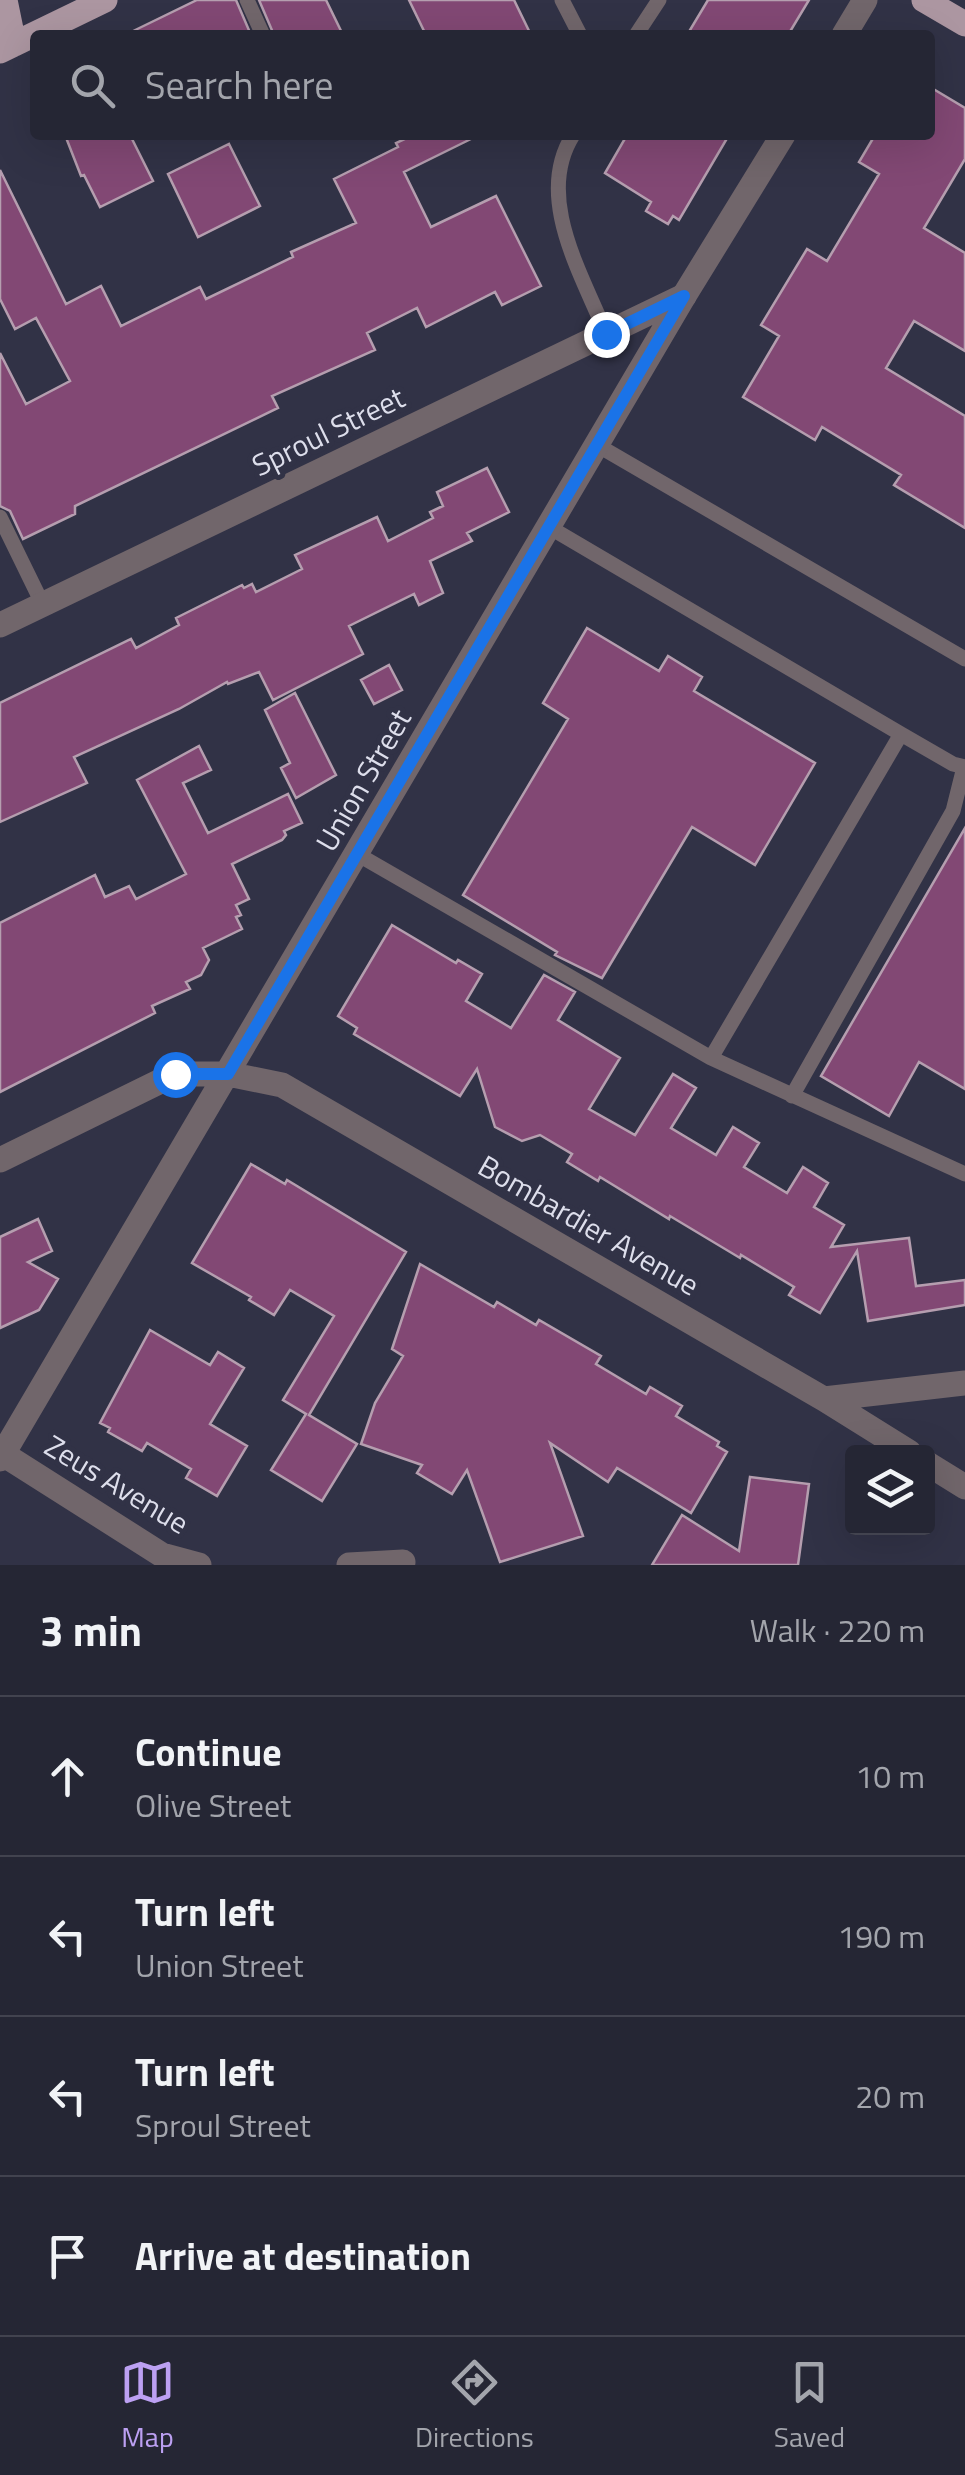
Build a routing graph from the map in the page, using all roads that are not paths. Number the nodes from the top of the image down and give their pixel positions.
1 (4, 0) edge
2 (106, 0) edge
3 (247, 0) edge
4 (562, 0) edge
5 (659, 0) edge
6 (865, 0) edge
7 (924, 0) edge
8 (965, 24) edge
9 (44, 30) edge
10 (262, 30) edge
11 (577, 30) edge
12 (639, 30) edge
13 (847, 30) edge
14 (30, 37) edge
15 (7, 48) edge
16 (570, 140) edge
17 (779, 140) edge
18 (684, 296) junction
19 (606, 334) junction
20 (596, 446) junction
21 (0, 516) edge
22 (549, 527) junction
23 (42, 605) junction
24 (0, 625) edge
25 (965, 658) edge
26 (901, 734) junction
27 (965, 767) edge
28 (358, 854) junction
29 (711, 1058) junction
30 (228, 1074) junction
31 (792, 1096) junction
32 (0, 1160) edge
33 (965, 1174) edge
34 (965, 1383) edge
35 (824, 1399) junction
36 (899, 1445) edge
37 (2, 1456) edge
38 (935, 1468) edge
39 (965, 1487) edge
40 (403, 1562) dead end
41 (199, 1565) edge
42 (349, 1565) edge

1 - 15 main road
2 - 9 main road
3 - 10 lane
4 - 11 lane
5 - 12 lane
6 - 13 street
7 - 8 main road
14 - 15 main road
16 - 19 lane
17 - 18 street, Union Street
18 - 19 street, Sproul Street
18 - 20 street, Union Street
19 - 23 street, Sproul Street
20 - 22 street, Union Street
20 - 25 lane
21 - 23 lane
22 - 26 lane
22 - 28 street, Union Street
23 - 24 street, Sproul Street
26 - 27 lane
26 - 29 lane
27 - 31 lane
28 - 29 lane
28 - 30 street, Union Street
29 - 31 lane
30 - 32 street, Bombardier Avenue
30 - 35 street, Bombardier Avenue
30 - 37 street, Union Street
31 - 33 lane
34 - 35 street
35 - 36 street, Bombardier Avenue
37 - 41 street, Zeus Avenue
38 - 39 street
40 - 42 street

